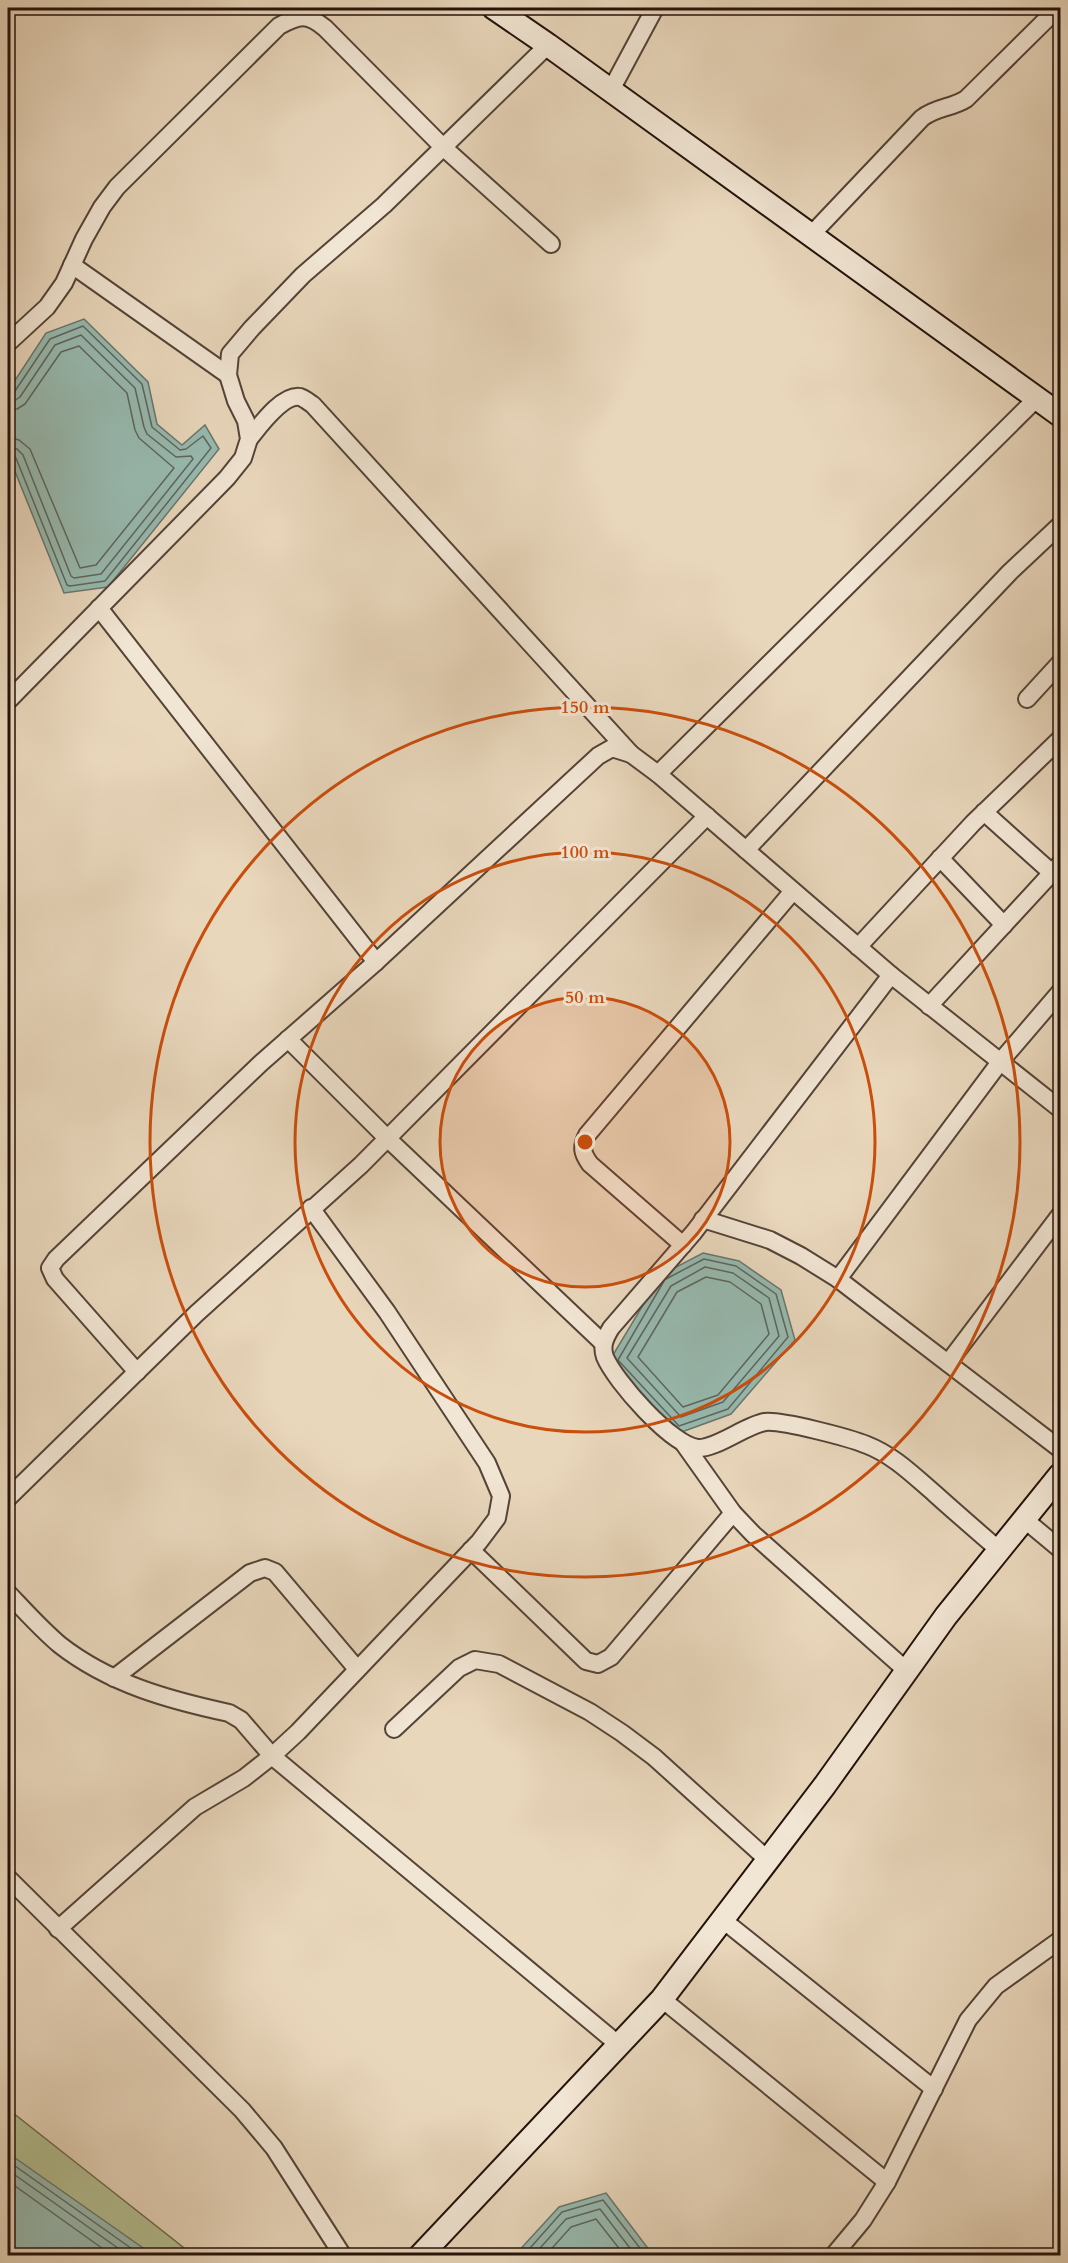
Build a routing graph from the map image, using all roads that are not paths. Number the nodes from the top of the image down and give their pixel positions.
1 (494, 8) edge
2 (655, 8) edge
3 (1058, 8) edge
4 (548, 45) junction
5 (611, 90) junction
6 (443, 147) junction
7 (811, 235) junction
8 (552, 244) dead end
9 (72, 265) junction
10 (8, 343) edge
11 (228, 375) junction
12 (1036, 399) junction
13 (1060, 415) edge
14 (249, 439) junction
15 (1060, 525) edge
16 (99, 608) junction
17 (1060, 663) edge
18 (1027, 699) dead end
19 (8, 701) edge
20 (1060, 739) edge
21 (631, 754) junction
22 (658, 774) junction
23 (984, 812) junction
24 (707, 816) junction
25 (746, 850) junction
26 (940, 858) junction
27 (1056, 868) edge
28 (793, 891) junction
29 (1004, 925) junction
30 (858, 946) junction
31 (376, 962) junction
32 (891, 975) junction
33 (1060, 992) edge
34 (929, 1006) junction
35 (288, 1039) junction
36 (1000, 1062) junction
37 (1060, 1110) edge
38 (387, 1138) junction
39 (311, 1208) junction
40 (1060, 1215) edge
41 (703, 1220) junction
42 (683, 1245) junction
43 (838, 1279) junction
44 (603, 1343) junction
45 (948, 1363) junction
46 (136, 1372) junction
47 (684, 1444) junction
48 (1060, 1449) edge
49 (1060, 1476) edge
50 (8, 1498) edge
51 (733, 1513) junction
52 (1024, 1519) junction
53 (1060, 1549) edge
54 (471, 1550) junction
55 (999, 1550) junction
56 (8, 1593) edge
57 (357, 1669) junction
58 (907, 1671) junction
59 (114, 1678) junction
60 (394, 1729) dead end
61 (272, 1756) junction
62 (768, 1860) junction
63 (8, 1878) edge
64 (723, 1920) junction
65 (58, 1929) junction
66 (1060, 1940) edge
67 (662, 1999) junction
68 (619, 2045) junction
69 (934, 2089) junction
70 (887, 2182) junction
71 (343, 2256) edge
72 (420, 2256) edge
73 (833, 2256) edge

1 - 4 street
2 - 5 street
3 - 7 street
4 - 5 street
4 - 6 street
5 - 7 street
6 - 8 street
6 - 9 street
6 - 11 street
7 - 12 street
9 - 10 street
9 - 11 street
11 - 14 street
12 - 13 street
12 - 22 street
14 - 16 street
14 - 21 street
15 - 25 street
16 - 19 street
16 - 31 street
17 - 18 street
20 - 23 street
21 - 22 street
21 - 31 street
22 - 24 street
23 - 26 street
23 - 27 street
24 - 25 street
24 - 38 street
25 - 28 street
26 - 29 street
26 - 30 street
27 - 29 street
28 - 30 street
28 - 42 street
29 - 34 street
30 - 32 street
31 - 35 street
32 - 34 street
32 - 41 street
33 - 36 street
34 - 36 street
35 - 38 street
35 - 46 street
36 - 37 street
36 - 43 street
38 - 39 street
38 - 44 street
39 - 46 street
39 - 54 street
40 - 45 street
41 - 42 street
41 - 43 street
42 - 44 street
43 - 45 street
44 - 47 street
45 - 48 street
46 - 50 street
47 - 51 street
47 - 55 street
49 - 52 street
51 - 54 street
51 - 58 street
52 - 53 street
52 - 55 street
54 - 57 street
55 - 58 street
56 - 59 street
57 - 59 street
57 - 61 street
58 - 62 street
59 - 61 street
60 - 62 street
61 - 65 street
61 - 68 street
62 - 64 street
63 - 65 street
64 - 67 street
64 - 69 street
65 - 71 street
66 - 69 street
67 - 68 street
67 - 70 street
68 - 72 street
69 - 70 street
70 - 73 street

